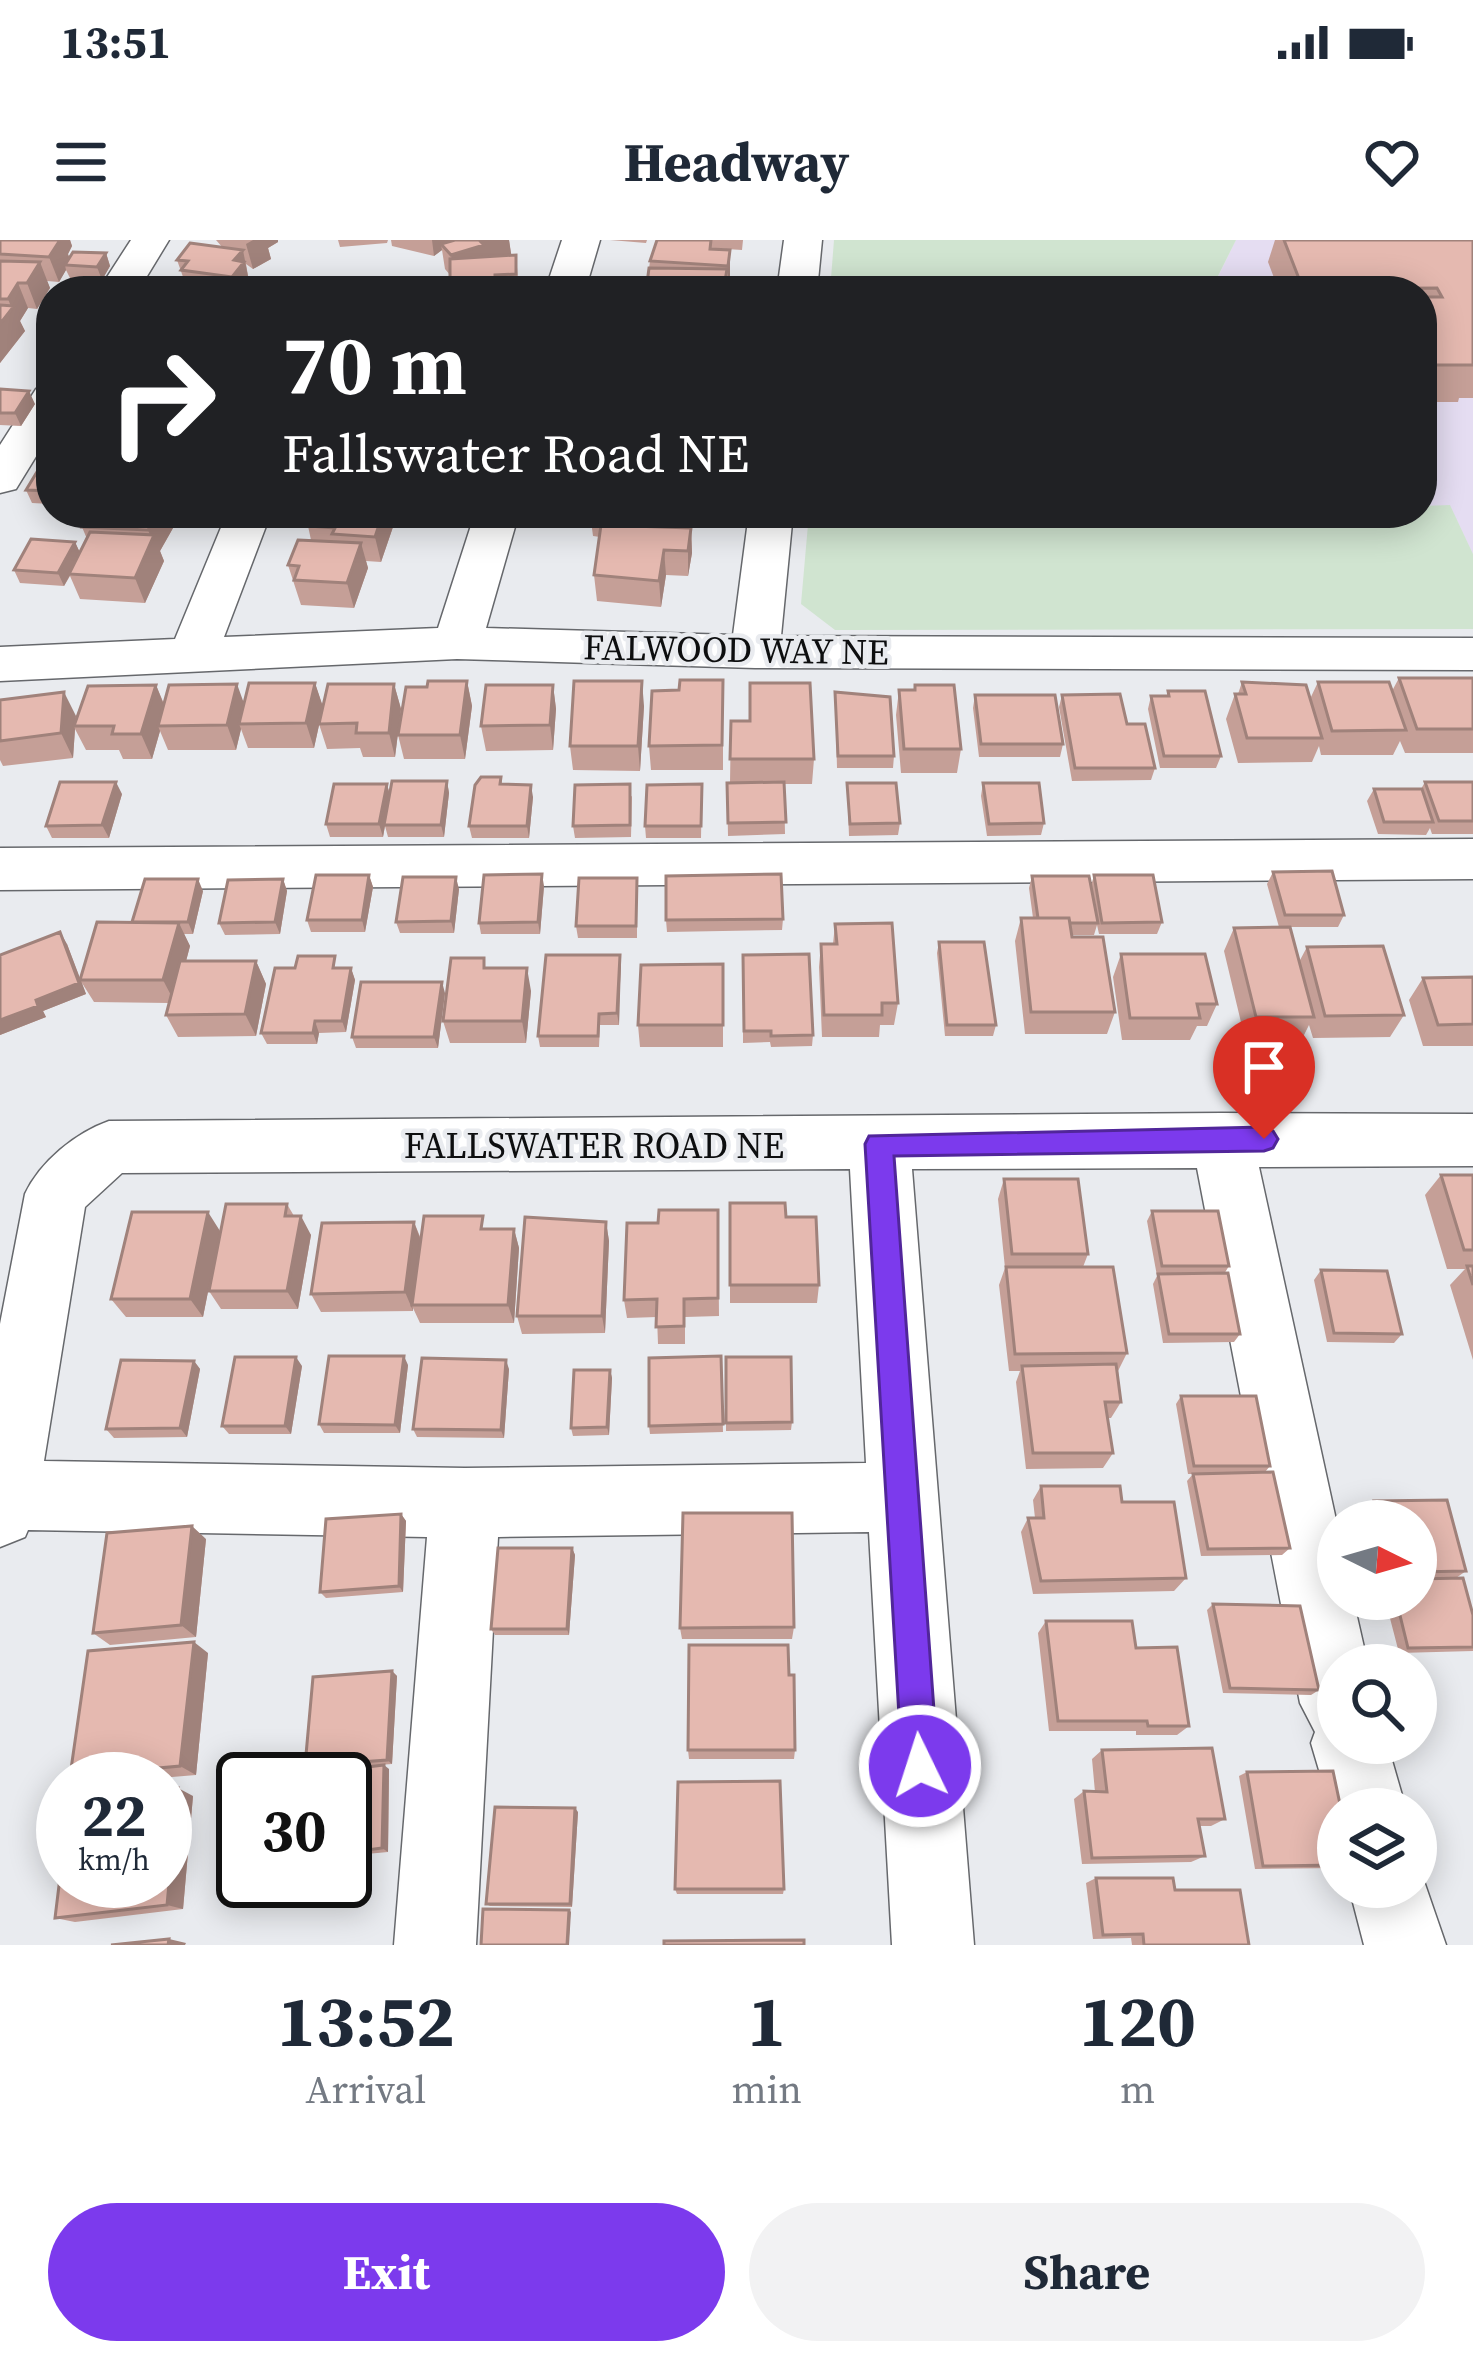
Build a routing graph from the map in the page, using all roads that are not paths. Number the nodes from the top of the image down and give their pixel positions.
1 (150, 240) edge
2 (580, 240) edge
3 (802, 240) edge
4 (127, 276) edge
5 (569, 276) edge
6 (798, 276) edge
7 (36, 422) edge
8 (0, 479) edge
9 (243, 528) edge
10 (492, 528) edge
11 (769, 528) edge
12 (457, 643) junction
13 (755, 652) junction
14 (193, 654) junction
15 (1473, 654) edge
16 (0, 664) edge
17 (1473, 859) edge
18 (0, 869) edge
19 (1222, 1139) junction
20 (1473, 1140) edge
21 (879, 1144) junction
22 (901, 1497) junction
23 (465, 1503) junction
24 (2, 1504) edge
25 (1326, 1644) edge
26 (1395, 1908) edge
27 (435, 1945) edge
28 (933, 1945) edge
29 (1405, 1945) edge

1 - 4 street
2 - 5 street
3 - 6 street
7 - 8 street
9 - 14 street
10 - 12 street
11 - 13 street
12 - 13 street, FALWOOD WAY NE
12 - 14 street, FALWOOD WAY NE
13 - 15 street, FALWOOD WAY NE
14 - 16 street, FALWOOD WAY NE
17 - 18 street
19 - 20 street, FALLSWATER ROAD NE
19 - 21 street, FALLSWATER ROAD NE
19 - 25 street
21 - 22 street
21 - 24 street, FALLSWATER ROAD NE
22 - 23 street
22 - 28 street
23 - 24 street
23 - 27 street
26 - 29 street

